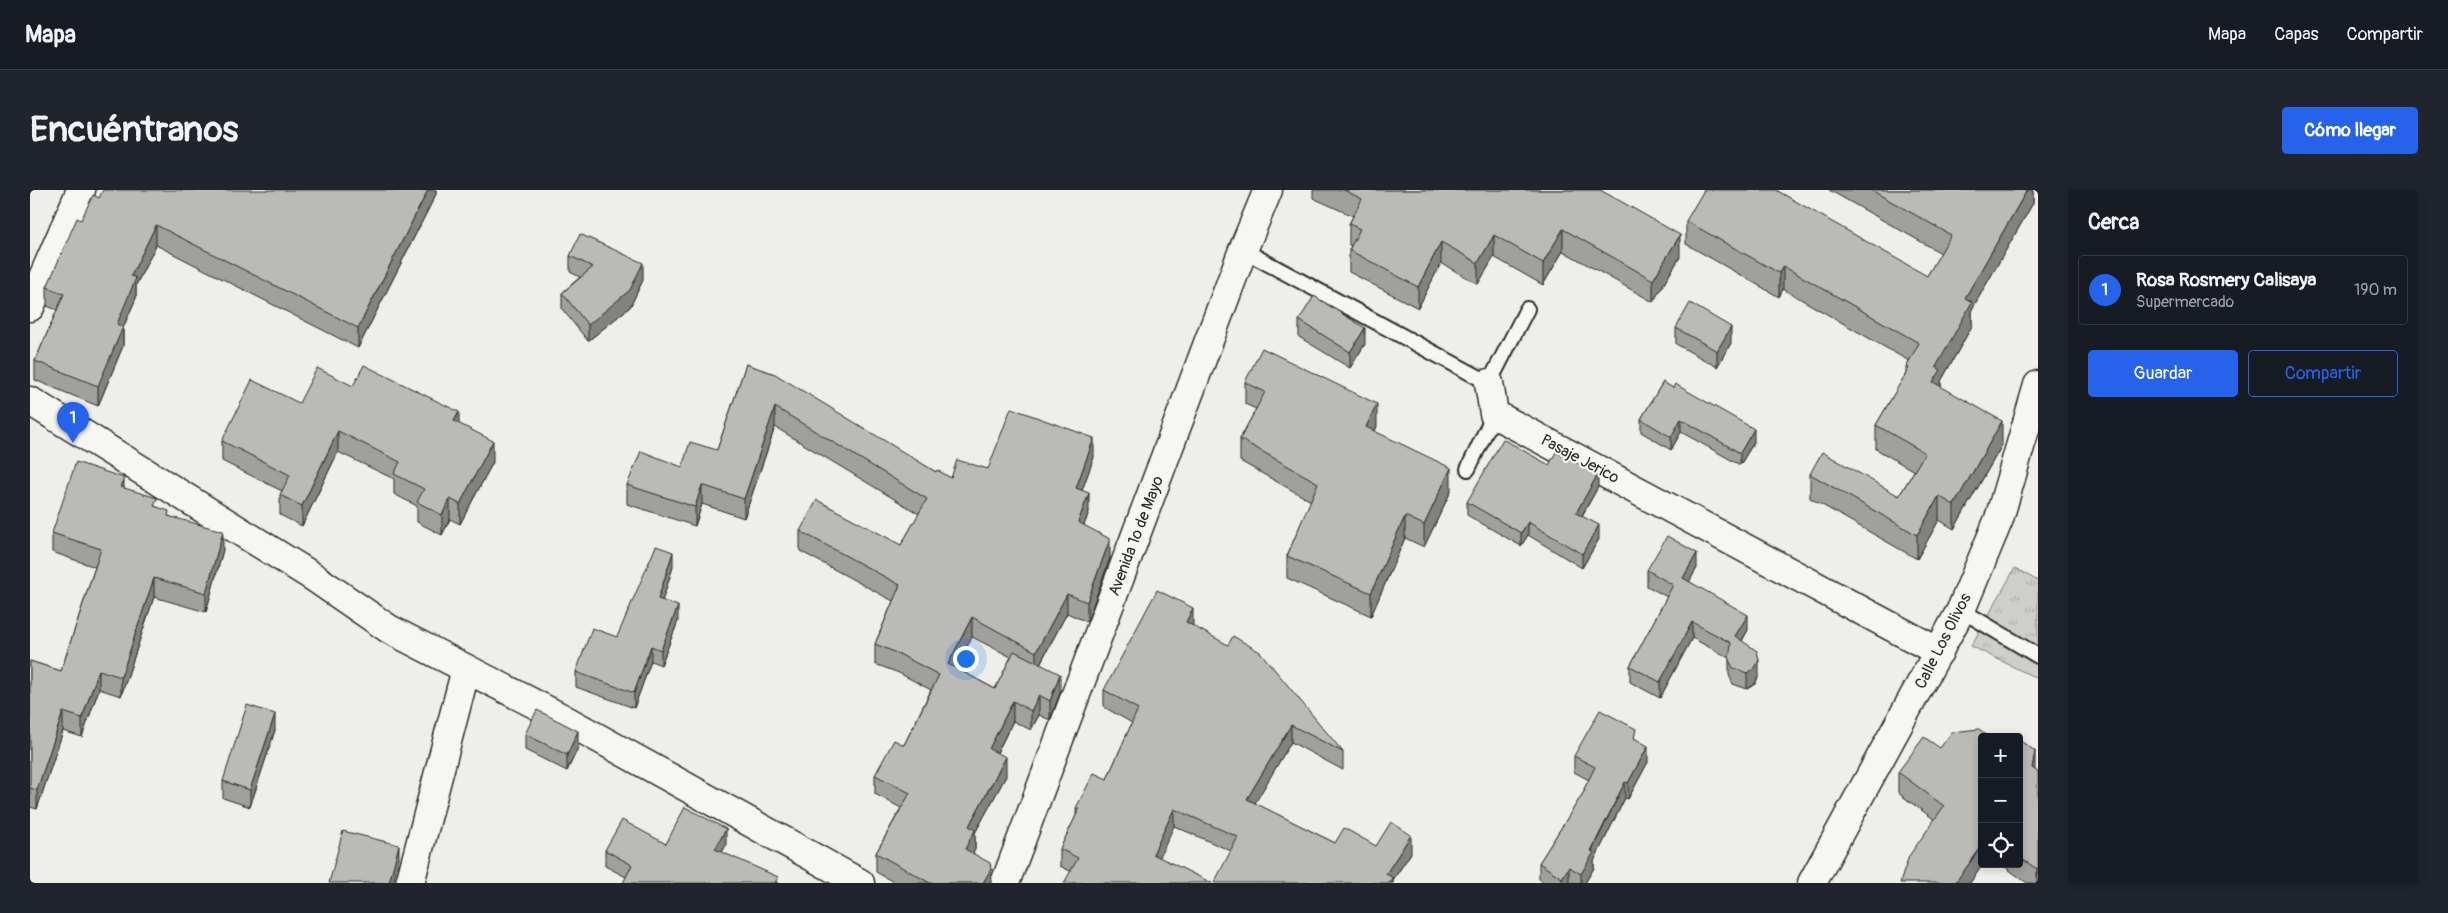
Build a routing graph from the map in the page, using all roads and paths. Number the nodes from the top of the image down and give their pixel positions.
1 (81, 190) edge
2 (1268, 190) edge
3 (1244, 250) junction
4 (30, 307) edge
5 (1527, 309) dead end
6 (1489, 383) junction
7 (2038, 385) edge
8 (30, 401) edge
9 (1494, 414) junction
10 (1468, 469) dead end
11 (1961, 610) junction
12 (1939, 652) junction
13 (2038, 656) edge
14 (466, 669) junction
15 (410, 883) edge
16 (860, 883) edge
17 (1005, 883) edge
18 (1812, 883) edge

1 - 4 street
2 - 3 street, Avenida 1º de Mayo
3 - 6 lane
3 - 17 street, Avenida 1º de Mayo
5 - 6 lane
6 - 9 street
7 - 11 street, Calle Los Olivos
8 - 14 street
9 - 10 lane
9 - 12 street, Pasaje Jerico
11 - 12 street, Calle Los Olivos
11 - 13 lane
12 - 18 street, Calle Los Olivos
14 - 15 street
14 - 16 street

